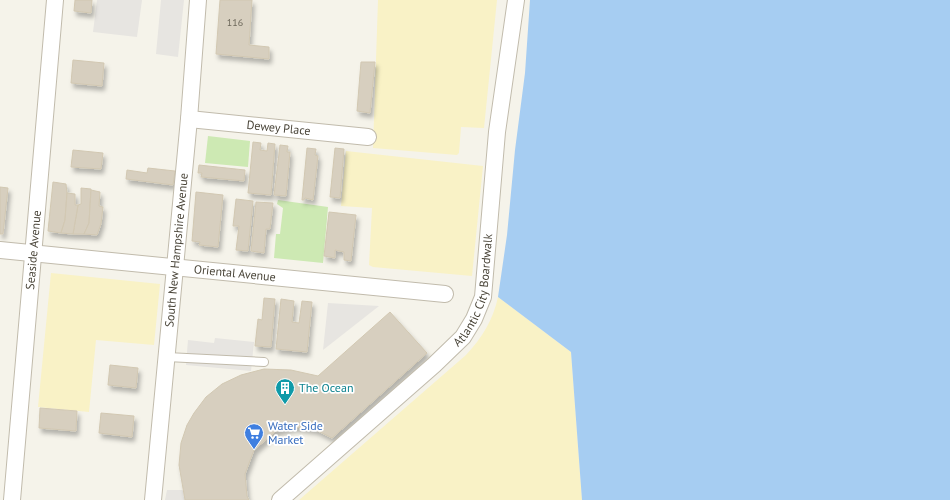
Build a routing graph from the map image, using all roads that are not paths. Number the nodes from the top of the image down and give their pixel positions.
1 (55, 0) edge
2 (198, 0) edge
3 (516, 0) edge
4 (188, 119) junction
5 (368, 137) dead end
6 (0, 250) edge
7 (34, 252) junction
8 (175, 266) junction
9 (445, 294) dead end
10 (167, 357) junction
11 (264, 362) dead end
12 (12, 500) edge
13 (153, 500) edge
14 (280, 500) edge

1 - 7 street, Seaside Avenue
2 - 4 street, South New Hampshire Avenue
3 - 14 street, Atlantic City Boardwalk
4 - 5 street, Dewey Place
4 - 8 street, South New Hampshire Avenue
6 - 7 street, Oriental Avenue
7 - 8 street, Oriental Avenue
7 - 12 street, Seaside Avenue
8 - 9 street, Oriental Avenue
8 - 10 street, South New Hampshire Avenue
10 - 11 lane
10 - 13 street, South New Hampshire Avenue

